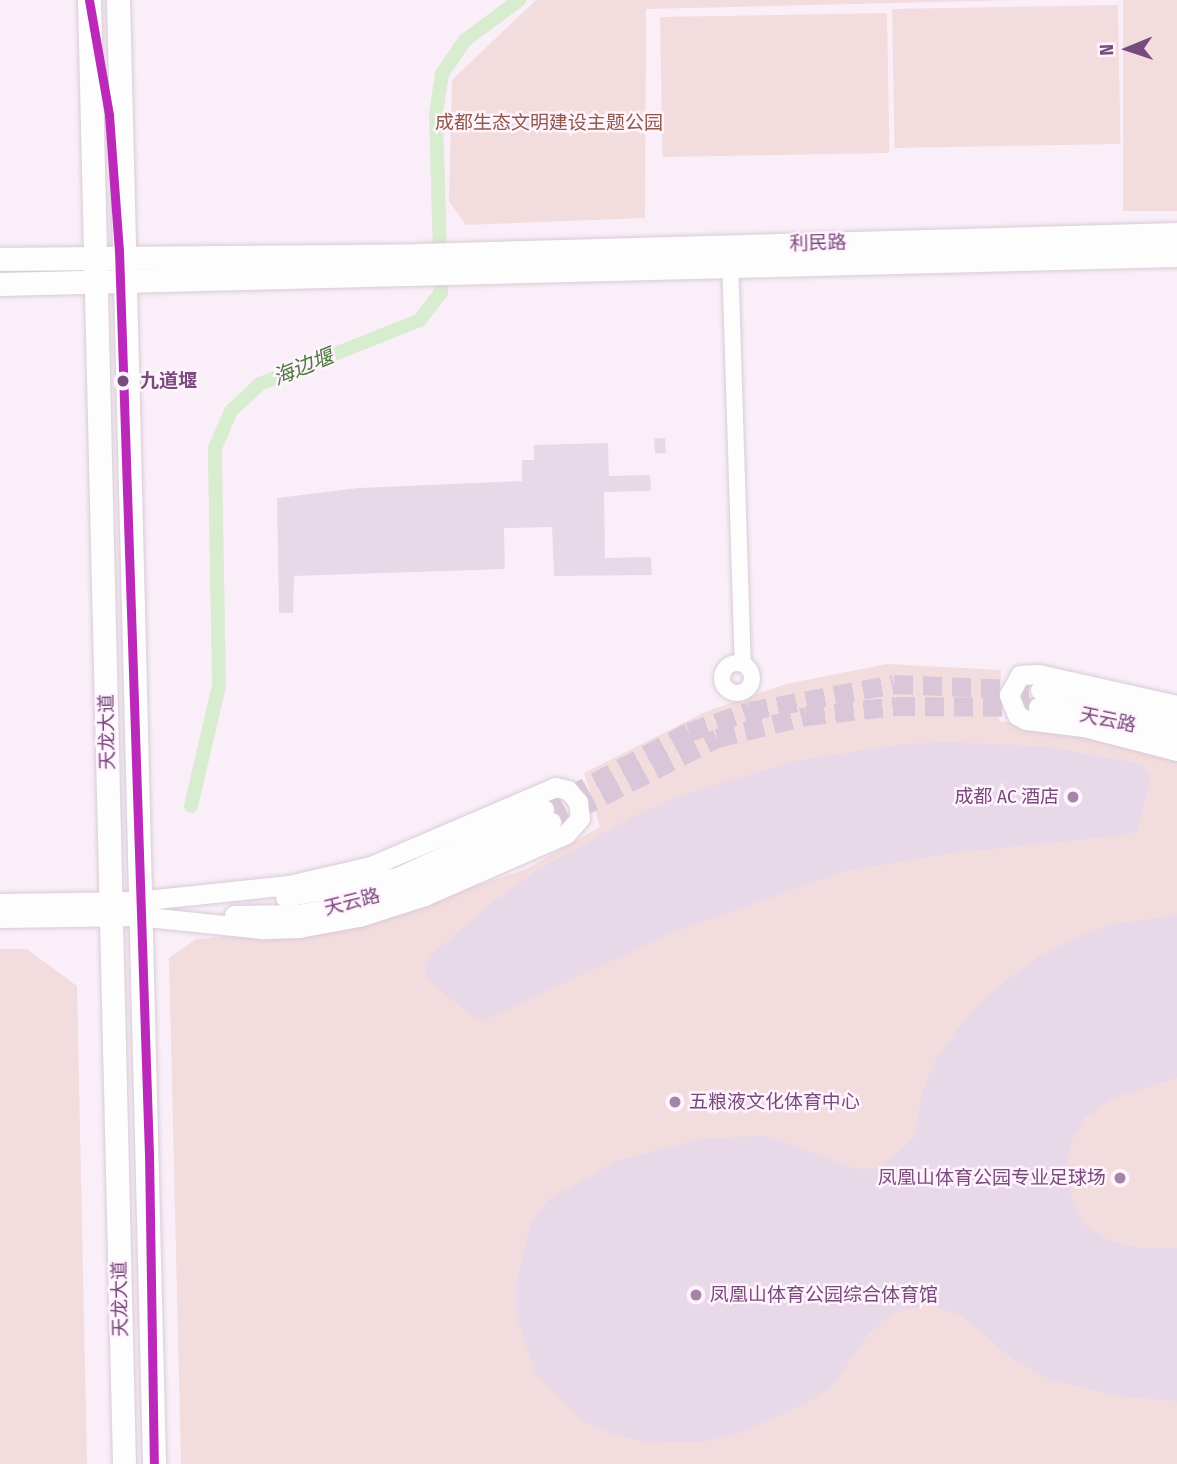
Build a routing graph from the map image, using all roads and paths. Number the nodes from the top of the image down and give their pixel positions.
1 (89, 0) edge
2 (118, 0) edge
3 (1177, 234) edge
4 (125, 255) junction
5 (724, 255) junction
6 (1177, 255) edge
7 (98, 257) junction
8 (0, 259) edge
9 (419, 263) junction
10 (126, 281) junction
11 (99, 282) junction
12 (0, 284) edge
13 (738, 664) dead end
14 (1177, 705) edge
15 (1177, 719) edge
16 (1177, 737) edge
17 (1177, 751) edge
18 (547, 815) tunnel mouth
19 (0, 903) edge
20 (111, 909) junction
21 (138, 909) junction
22 (0, 918) edge
23 (124, 1464) edge
24 (154, 1464) edge

1 - 7 main road, 天龙大道
2 - 4 main road, 天龙大道
3 - 5 main road, 利民路
4 - 7 main road
4 - 9 main road
4 - 10 main road, 天龙大道
5 - 6 main road, 利民路
5 - 9 main road, 利民路
5 - 13 street
7 - 8 main road
7 - 11 main road, 天龙大道
9 - 10 main road
10 - 11 main road
10 - 21 main road, 天龙大道
11 - 12 main road
11 - 20 main road, 天龙大道
14 - 17 street
15 - 16 street, 天云路
18 - 21 street, 天云路
19 - 20 street
20 - 21 street
20 - 22 street
20 - 23 main road, 天龙大道
21 - 21 street
21 - 24 main road, 天龙大道

